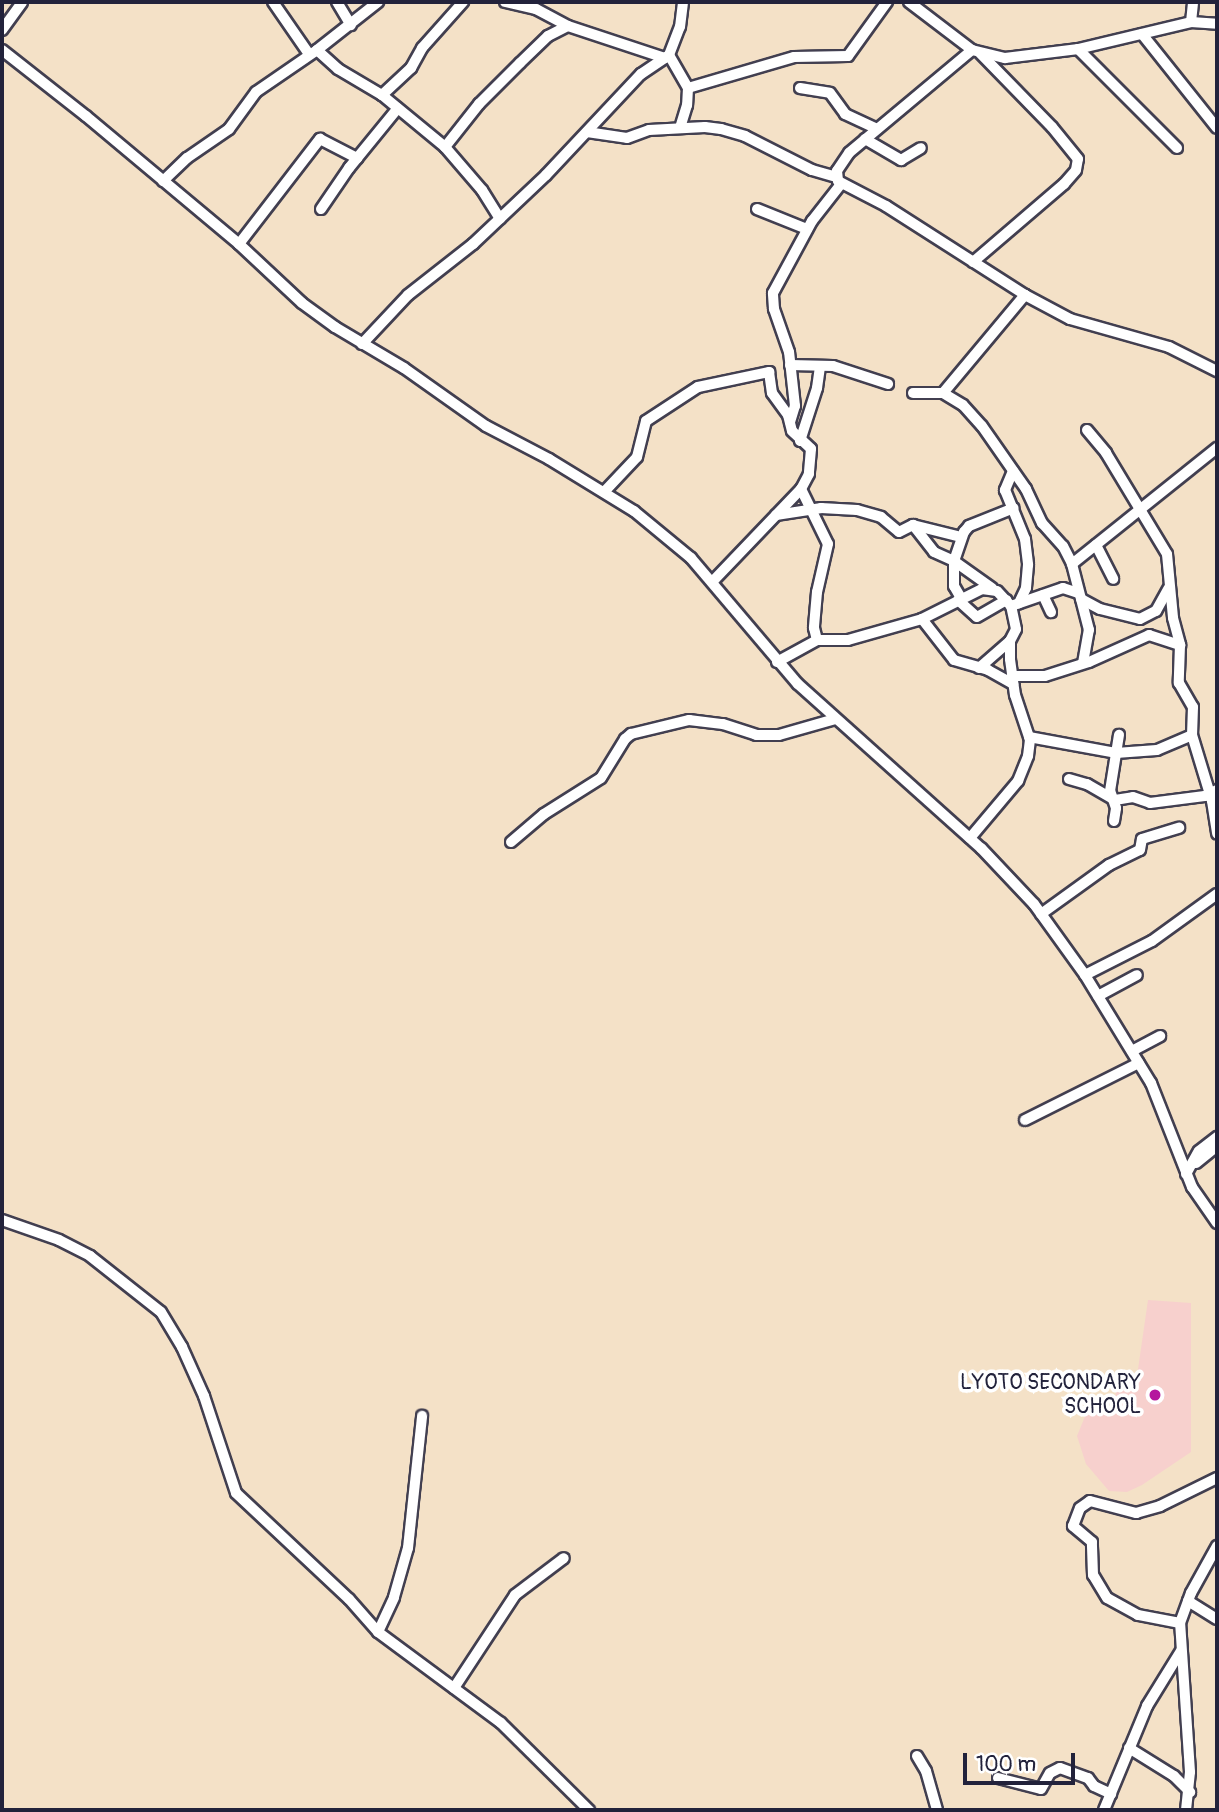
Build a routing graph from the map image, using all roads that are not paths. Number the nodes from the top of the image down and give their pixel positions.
1 (22, 2) edge
2 (273, 2) edge
3 (337, 2) edge
4 (378, 2) edge
5 (463, 2) edge
6 (505, 2) edge
7 (683, 2) edge
8 (887, 2) edge
9 (909, 2) edge
10 (1194, 2) edge
11 (538, 6) edge
12 (1191, 22) junction
13 (1217, 24) edge
14 (351, 25) junction
15 (568, 26) junction
16 (2, 30) edge
17 (1142, 34) junction
18 (1078, 49) junction
19 (2, 50) edge
20 (975, 51) junction
21 (313, 52) junction
22 (667, 56) junction
23 (688, 88) junction
24 (800, 89) dead end
25 (382, 95) junction
26 (398, 108) junction
27 (680, 128) junction
28 (1217, 128) edge
29 (877, 129) junction
30 (587, 132) junction
31 (865, 139) junction
32 (444, 147) junction
33 (921, 148) dead end
34 (1177, 148) dead end
35 (357, 158) junction
36 (838, 180) junction
37 (163, 181) junction
38 (321, 209) dead end
39 (757, 209) dead end
40 (500, 219) junction
41 (807, 229) junction
42 (239, 244) junction
43 (973, 262) junction
44 (1025, 295) junction
45 (362, 344) junction
46 (790, 365) junction
47 (820, 366) junction
48 (1217, 371) edge
49 (888, 384) dead end
50 (913, 393) dead end
51 (943, 393) junction
52 (790, 424) junction
53 (1087, 430) dead end
54 (800, 440) junction
55 (1217, 449) edge
56 (1013, 471) junction
57 (801, 489) junction
58 (604, 492) junction
59 (1014, 508) junction
60 (811, 509) junction
61 (1142, 510) junction
62 (776, 515) junction
63 (913, 525) junction
64 (961, 537) junction
65 (1096, 545) junction
66 (954, 561) junction
67 (1072, 564) junction
68 (1113, 579) dead end
69 (713, 581) junction
70 (1170, 584) junction
71 (992, 589) junction
72 (1043, 595) junction
73 (1080, 596) junction
74 (959, 599) junction
75 (1012, 603) junction
76 (1051, 612) dead end
77 (922, 619) junction
78 (817, 640) junction
79 (1010, 641) junction
80 (1180, 645) junction
81 (777, 662) junction
82 (1083, 663) junction
83 (979, 668) junction
84 (1012, 680) junction
85 (835, 719) junction
86 (1119, 735) dead end
87 (1192, 735) junction
88 (1028, 737) junction
89 (1116, 753) junction
90 (1069, 779) dead end
91 (1214, 792) edge
92 (1111, 798) junction
93 (1114, 821) dead end
94 (1179, 828) dead end
95 (1217, 834) edge
96 (970, 838) junction
97 (511, 842) dead end
98 (1217, 894) edge
99 (1041, 914) junction
100 (1085, 975) junction
101 (1137, 975) dead end
102 (1098, 996) junction
103 (1160, 1036) dead end
104 (1132, 1051) junction
105 (1139, 1063) junction
106 (1025, 1120) dead end
107 (1217, 1137) edge
108 (1217, 1146) edge
109 (1188, 1171) junction
110 (2, 1220) edge
111 (1217, 1223) edge
112 (422, 1416) dead end
113 (1217, 1478) edge
114 (1217, 1546) edge
115 (564, 1558) dead end
116 (1188, 1601) junction
117 (1217, 1619) edge
118 (1180, 1623) junction
119 (378, 1632) junction
120 (1181, 1651) junction
121 (454, 1688) junction
122 (1129, 1748) junction
123 (917, 1756) dead end
124 (998, 1778) dead end
125 (1190, 1792) junction
126 (1111, 1794) junction
127 (589, 1810) edge
128 (937, 1810) edge
129 (1104, 1810) edge
130 (1186, 1810) edge

1 - 16 street
2 - 21 street
3 - 14 street
4 - 14 street
5 - 25 street
6 - 11 street
7 - 22 street
8 - 23 street
9 - 20 street
10 - 12 street
11 - 15 street
12 - 13 street
12 - 17 street
14 - 21 street
15 - 22 street
15 - 32 street
17 - 18 street
17 - 28 street
18 - 20 street
18 - 34 street
19 - 37 street
20 - 29 street
20 - 43 street
21 - 25 street
21 - 37 street
22 - 23 street
22 - 30 street
23 - 27 street
24 - 29 street
25 - 26 street
26 - 32 street
26 - 35 street
27 - 30 street
27 - 36 street
29 - 31 street
30 - 40 street
31 - 33 street
31 - 36 street
32 - 40 street
35 - 38 street
35 - 42 street
36 - 41 street
36 - 43 street
37 - 42 street
39 - 41 street
40 - 45 street
41 - 46 street
42 - 45 street
43 - 44 street
44 - 48 street
44 - 51 street
45 - 58 street
46 - 47 street
46 - 52 street
47 - 49 street
47 - 54 street
50 - 51 street
51 - 56 street
52 - 54 street
52 - 58 street
53 - 61 street
54 - 57 street
55 - 61 street
56 - 59 street
56 - 67 street
57 - 60 street
57 - 62 street
58 - 69 street
59 - 64 street
59 - 75 street
60 - 62 street
60 - 63 street
60 - 78 street
61 - 65 street
61 - 70 street
62 - 69 street
63 - 64 street
63 - 66 street
64 - 66 street
65 - 67 street
65 - 68 street
66 - 71 street
66 - 74 street
67 - 73 street
69 - 81 street
70 - 73 street
70 - 80 street
71 - 74 street
71 - 75 street
72 - 73 street
72 - 75 street
72 - 76 street
73 - 82 street
74 - 75 street
74 - 77 street
75 - 79 street
77 - 78 street
77 - 83 street
78 - 81 street
79 - 83 street
79 - 84 street
80 - 82 street
80 - 87 street
81 - 85 street
82 - 84 street
83 - 84 street
84 - 88 street
85 - 96 street
85 - 97 street
86 - 89 street
87 - 89 street
87 - 91 street
88 - 89 street
88 - 96 street
89 - 92 street
90 - 92 street
91 - 92 street
91 - 95 street
92 - 93 street
94 - 99 street
96 - 99 street
98 - 100 street
99 - 100 street
100 - 102 street
101 - 102 street
102 - 104 street
103 - 104 street
104 - 105 street
105 - 106 street
105 - 109 street
107 - 109 street
108 - 109 street
109 - 111 street
110 - 119 street
112 - 119 street
113 - 118 street
114 - 116 street
115 - 121 street
116 - 117 street
116 - 118 street
118 - 120 street
119 - 121 street
120 - 122 street
120 - 125 street
121 - 127 street
122 - 125 street
122 - 126 street
123 - 128 street
124 - 126 street
125 - 130 street
126 - 129 street

